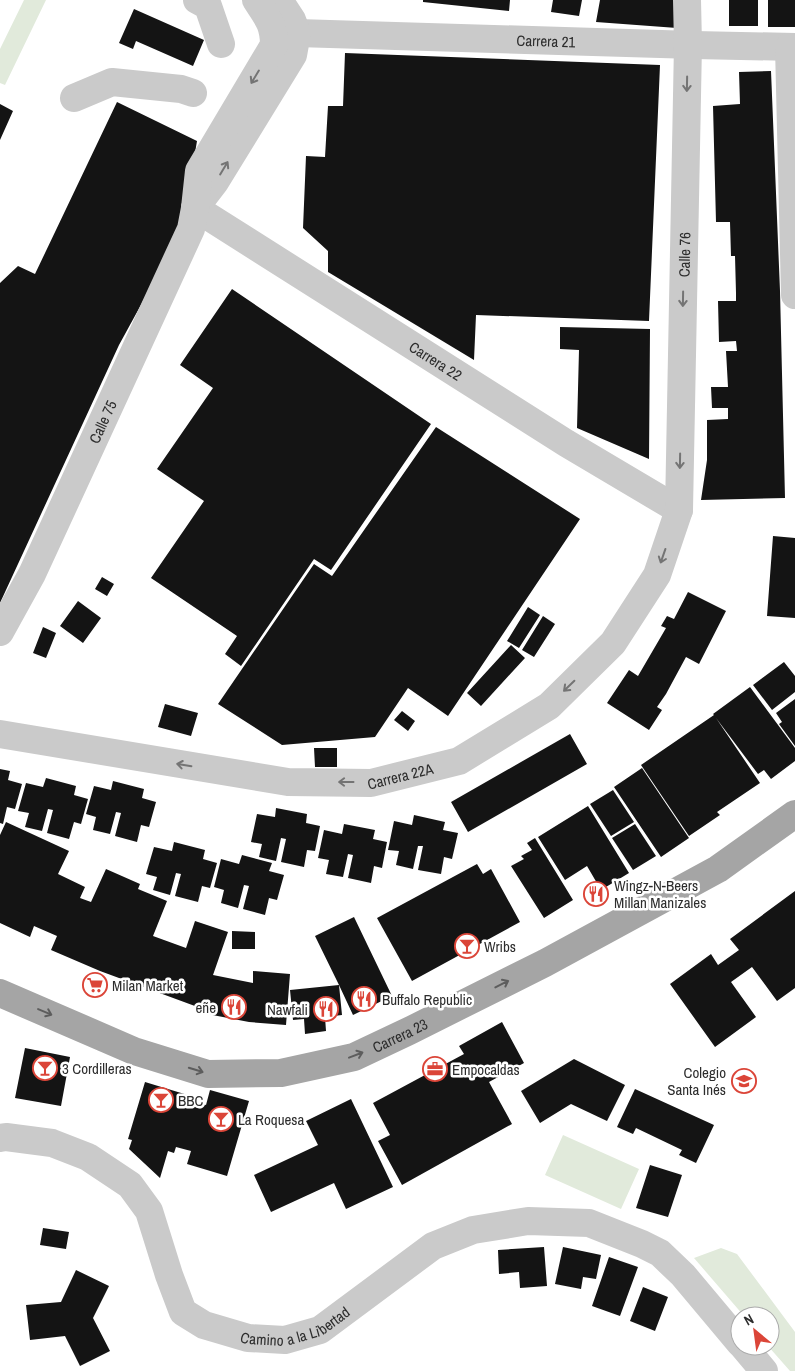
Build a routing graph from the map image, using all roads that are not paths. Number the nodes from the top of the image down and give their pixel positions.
1 (198, 0) edge
2 (256, 0) edge
3 (280, 0) edge
4 (687, 0) edge
5 (286, 33) junction
6 (221, 44) dead end
7 (688, 44) junction
8 (792, 47) edge
9 (193, 93) dead end
10 (74, 98) dead end
11 (195, 208) junction
12 (795, 295) edge
13 (679, 510) junction
14 (0, 632) edge
15 (0, 734) edge
16 (795, 814) edge
17 (0, 993) edge
18 (0, 1138) edge
19 (730, 1331) edge
20 (751, 1356) edge
21 (764, 1371) edge

1 - 6 street
2 - 5 street
3 - 5 street
4 - 7 street, Calle 76
5 - 7 street, Carrera 21
5 - 11 street, Calle 75
7 - 8 street, Carrera 21
7 -> 13 street, Calle 76
8 - 12 street
9 - 10 street
11 - 13 street, Carrera 22
11 - 14 street, Calle 75
13 -> 15 street, Carrera 22A
17 -> 16 main road, Carrera 23
18 - 19 street, Camino a la Libertad
20 - 21 street

